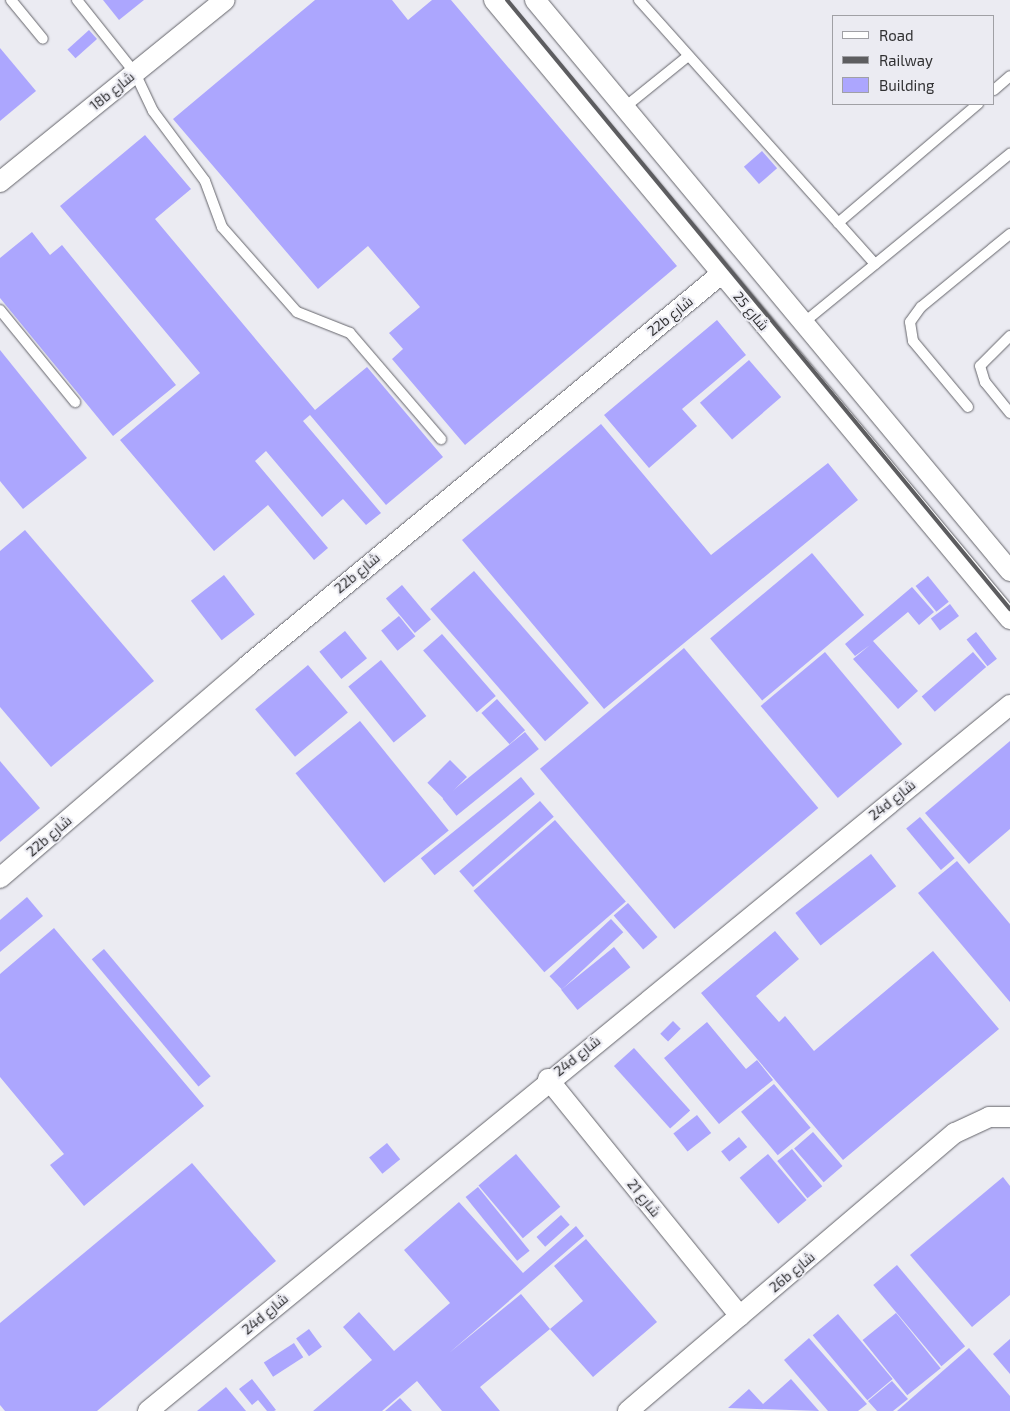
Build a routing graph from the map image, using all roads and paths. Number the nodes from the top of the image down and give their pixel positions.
1 (11, 0) edge
2 (77, 0) edge
3 (225, 0) edge
4 (494, 0) edge
5 (535, 0) edge
6 (639, 0) edge
7 (43, 39) dead end
8 (688, 56) junction
9 (135, 73) junction
10 (1010, 76) edge
11 (995, 89) edge
12 (977, 105) edge
13 (625, 107) junction
14 (1010, 154) edge
15 (0, 182) edge
16 (838, 223) junction
17 (1010, 234) edge
18 (875, 264) junction
19 (720, 274) junction
20 (0, 310) edge
21 (802, 324) junction
22 (1010, 336) edge
23 (75, 402) dead end
24 (968, 406) dead end
25 (1010, 413) edge
26 (440, 439) dead end
27 (1010, 571) edge
28 (1010, 619) edge
29 (1010, 704) edge
30 (0, 878) edge
31 (548, 1079) junction
32 (1010, 1117) edge
33 (740, 1316) junction
34 (148, 1411) edge
35 (628, 1411) edge

1 - 7 lane
2 - 9 lane
3 - 9 street, 18b شارع
4 - 19 street, شارع 25
5 - 13 street
6 - 8 lane
8 - 13 lane
8 - 16 lane
9 - 15 street, 18b شارع
9 - 26 lane
10 - 11 lane
12 - 16 lane
13 - 21 street
14 - 18 lane
16 - 18 lane
17 - 24 lane
18 - 21 lane
19 - 28 street, شارع 25
19 - 30 street, 22b شارع
20 - 23 lane
21 - 27 street
22 - 25 lane
29 - 31 street, 24d شارع
31 - 33 street, شارع 21
31 - 34 street, 24d شارع
32 - 33 street, 26b شارع
33 - 35 street, 26b شارع

